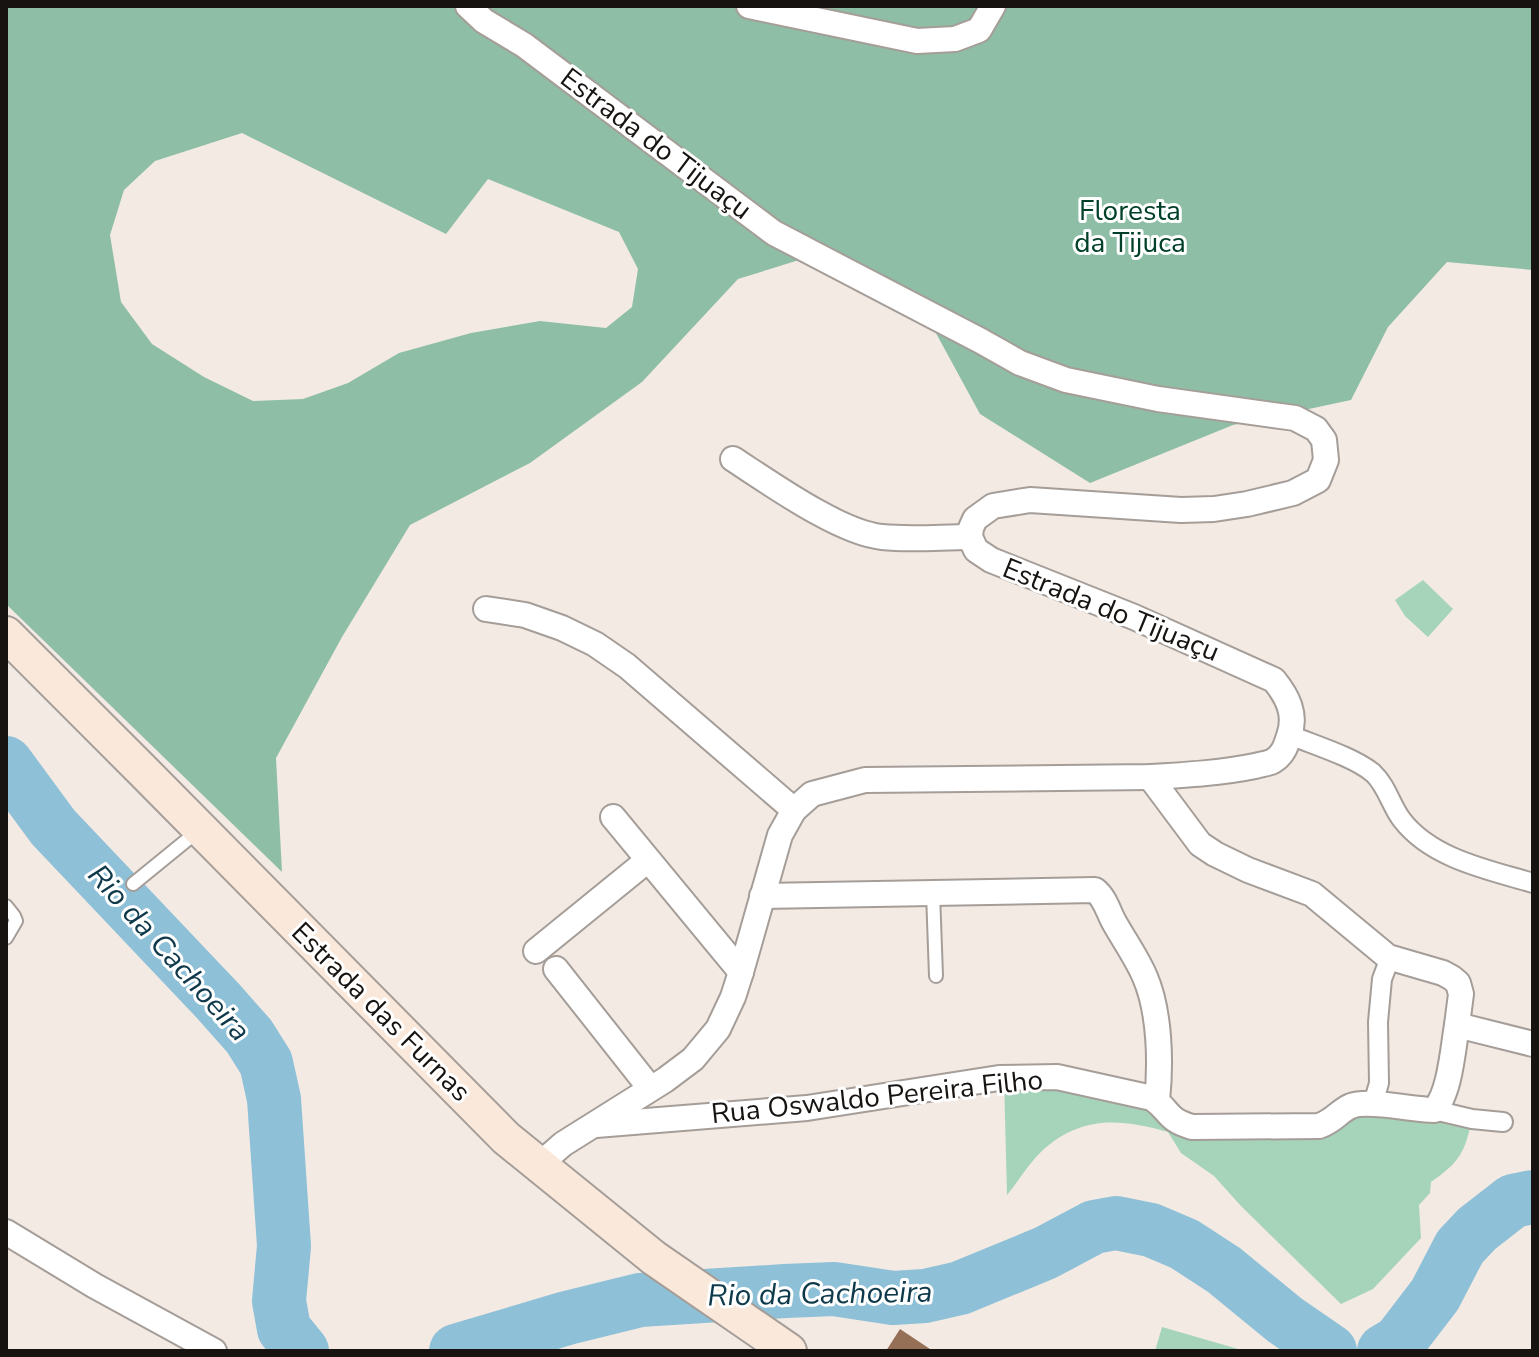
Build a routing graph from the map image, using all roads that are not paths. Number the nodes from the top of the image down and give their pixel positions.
1 (468, 6) edge
2 (749, 6) edge
3 (993, 6) edge
4 (733, 459) dead end
5 (970, 537) junction
6 (486, 609) dead end
7 (6, 634) edge
8 (1290, 735) junction
9 (1150, 777) junction
10 (794, 810) junction
11 (613, 817) dead end
12 (201, 829) junction
13 (648, 860) junction
14 (1533, 883) edge
15 (133, 884) dead end
16 (933, 893) junction
17 (762, 896) junction
18 (6, 906) edge
19 (6, 938) edge
20 (536, 951) dead end
21 (1390, 958) junction
22 (556, 969) dead end
23 (741, 972) junction
24 (936, 976) dead end
25 (1457, 1025) junction
26 (1533, 1044) edge
27 (650, 1088) junction
28 (1157, 1101) junction
29 (1373, 1104) junction
30 (1434, 1110) junction
31 (1503, 1122) dead end
32 (593, 1125) junction
33 (539, 1165) junction
34 (6, 1232) edge
35 (214, 1351) edge
36 (789, 1351) edge

1 - 5 street, Estrada do Tijuaçu
2 - 3 street
4 - 5 street
5 - 8 street, Estrada do Tijuaçu
6 - 10 street
7 - 12 main road, Estrada das Furnas
8 - 9 street
8 - 14 street
9 - 10 street
9 - 21 street
10 - 17 street
11 - 13 street
12 - 15 lane
12 - 33 main road, Estrada das Furnas
13 - 20 street
13 - 23 street
16 - 17 street
16 - 24 lane
16 - 28 street
17 - 23 street
18 - 19 lane
21 - 25 street
21 - 29 street
22 - 27 street
23 - 27 street
25 - 26 street
25 - 30 street
27 - 32 street
28 - 29 street, Rua Oswaldo Pereira Filho
28 - 32 street, Rua Oswaldo Pereira Filho
29 - 30 street, Rua Oswaldo Pereira Filho
30 - 31 street
32 - 33 street
33 - 36 main road, Estrada das Furnas
34 - 35 street

